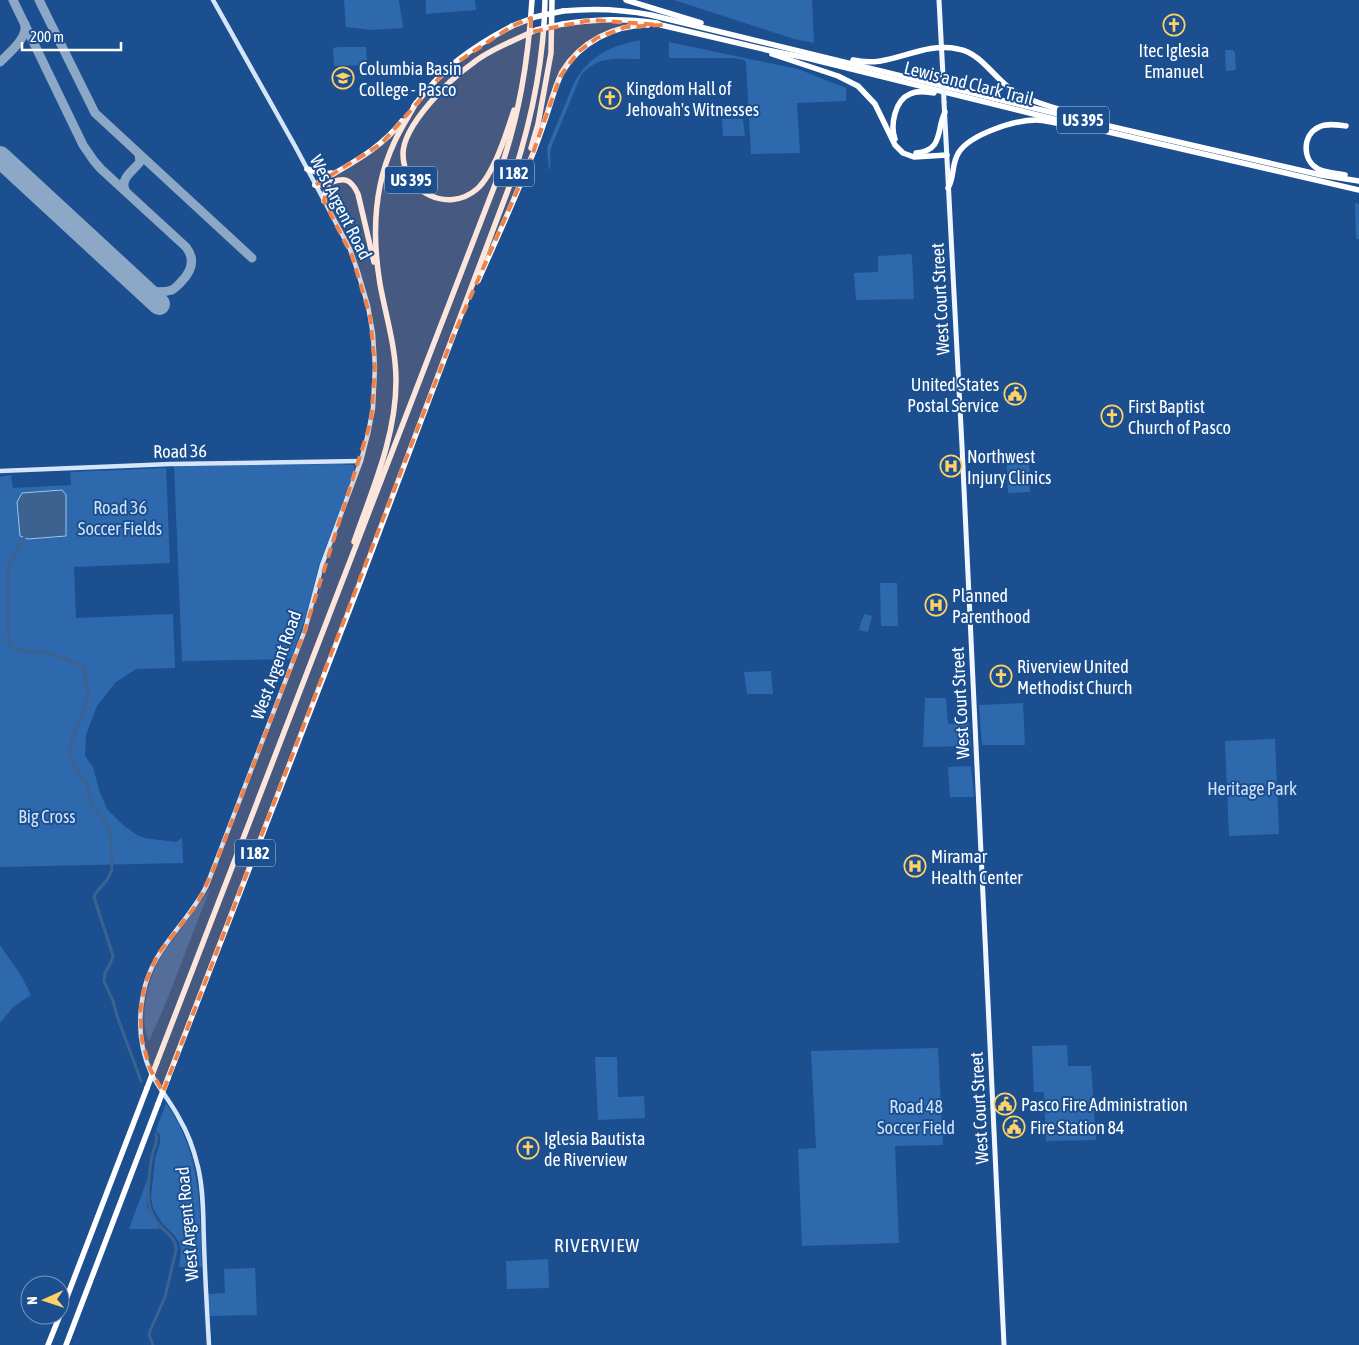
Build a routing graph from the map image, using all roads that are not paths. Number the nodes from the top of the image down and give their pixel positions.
1 (214, 0) edge
2 (532, 0) edge
3 (545, 0) edge
4 (552, 0) edge
5 (626, 0) edge
6 (939, 0) edge
7 (661, 25) junction
8 (746, 37) junction
9 (941, 47) junction
10 (767, 50) junction
11 (809, 54) junction
12 (522, 87) junction
13 (941, 92) junction
14 (416, 103) junction
15 (945, 112) junction
16 (1087, 121) junction
17 (1074, 124) junction
18 (1346, 126) dead end
19 (947, 155) junction
20 (307, 169) junction
21 (334, 173) junction
22 (524, 177) junction
23 (1359, 179) edge
24 (329, 183) junction
25 (316, 185) junction
26 (948, 188) junction
27 (1359, 190) edge
28 (324, 201) junction
29 (380, 285) junction
30 (452, 339) junction
31 (361, 461) junction
32 (0, 471) edge
33 (329, 617) junction
34 (70, 1289) edge
35 (56, 1325) edge
36 (48, 1345) edge
37 (66, 1345) edge
38 (209, 1345) edge
39 (1004, 1345) edge

1 - 20 main road, West Argent Road
2 - 12 highway, I 182
3 - 30 highway, I 182
4 - 22 highway
5 - 8 highway, US 395
6 - 9 main road, West Court Street
7 - 10 highway, Lewis and Clark Trail / US 395
7 - 12 highway, US 395, bridge
7 - 22 highway
8 - 11 highway, Lewis and Clark Trail / US 395
8 - 14 highway, bridge
9 - 11 highway
9 - 15 main road, West Court Street, bridge
9 - 16 highway
10 - 13 highway, Lewis and Clark Trail / US 395
10 - 19 highway
11 - 16 highway, Lewis and Clark Trail / US 395
12 - 33 highway, I 182
13 - 15 highway
13 - 17 highway, Lewis and Clark Trail / US 395
14 - 21 highway
14 - 29 highway
15 - 19 main road, West Court Street
16 - 23 highway, Lewis and Clark Trail / US 395
17 - 26 highway
17 - 27 highway, Lewis and Clark Trail / US 395
18 - 23 highway
19 - 26 main road, West Court Street
20 - 21 highway
20 - 25 main road, West Argent Road
21 - 25 highway
22 - 30 highway
24 - 25 highway
24 - 28 highway
24 - 29 highway
25 - 28 main road, West Argent Road
26 - 39 main road, West Court Street
28 - 31 main road, West Argent Road
29 - 33 highway
30 - 37 highway, I 182, bridge
31 - 32 main road, Road 36
31 - 38 main road, West Argent Road
33 - 34 highway, I 182, bridge
35 - 36 highway, I 182

